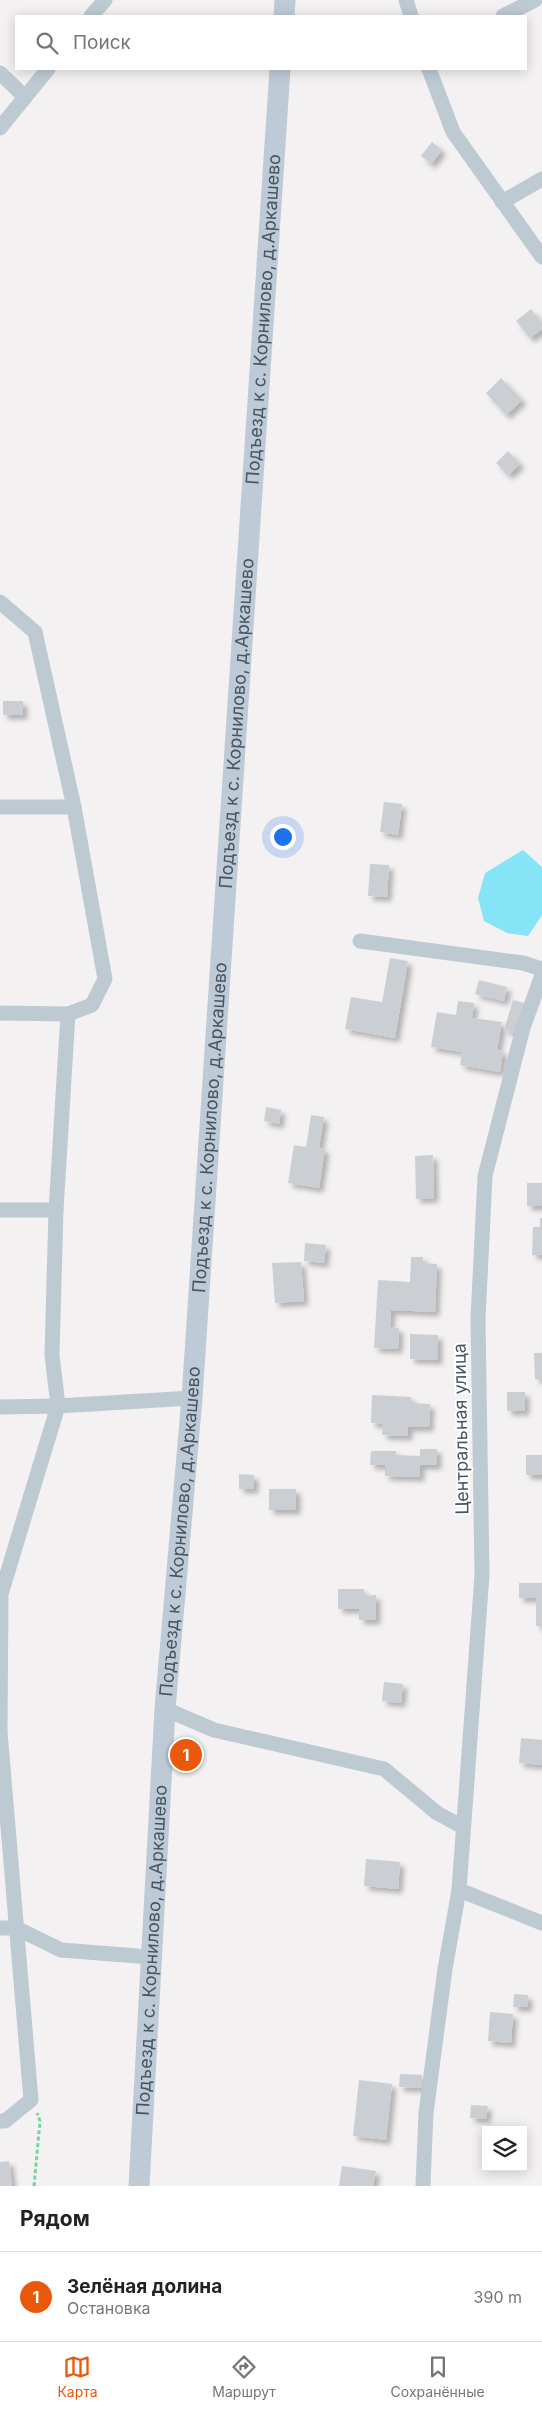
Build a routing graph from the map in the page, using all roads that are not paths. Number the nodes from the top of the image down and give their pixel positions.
1 (105, 0) edge
2 (285, 0) edge
3 (406, 0) edge
4 (535, 0) edge
5 (92, 15) edge
6 (284, 15) edge
7 (411, 15) edge
8 (505, 15) edge
9 (47, 70) edge
10 (280, 70) edge
11 (429, 70) edge
12 (0, 73) edge
13 (25, 97) junction
14 (0, 128) edge
15 (542, 179) edge
16 (502, 202) junction
17 (542, 257) edge
18 (1, 602) edge
19 (0, 807) edge
20 (74, 807) junction
21 (360, 941) dead end
22 (542, 969) edge
23 (542, 975) edge
24 (0, 1013) edge
25 (68, 1014) junction
26 (0, 1210) edge
27 (56, 1210) junction
28 (192, 1398) junction
29 (58, 1406) junction
30 (0, 1407) edge
31 (165, 1709) junction
32 (0, 1732) edge
33 (463, 1828) junction
34 (459, 1890) junction
35 (542, 1923) edge
36 (0, 1928) edge
37 (16, 1928) junction
38 (150, 1957) junction
39 (0, 2121) edge
40 (139, 2186) edge
41 (423, 2186) edge

1 - 5 street
2 - 6 street
3 - 7 street
4 - 8 street
9 - 13 street
10 - 28 street, Подъезд к с. Корнилово, д.Аркашево
11 - 16 street
12 - 13 street
13 - 14 street
15 - 16 street
16 - 17 street
18 - 20 street
19 - 20 street
20 - 25 street
21 - 22 street
23 - 33 street, Центральная улица
24 - 25 street
25 - 27 street
26 - 27 street
27 - 29 street
28 - 29 street
28 - 31 street, Подъезд к с. Корнилово, д.Аркашево
29 - 30 street
29 - 32 street
31 - 33 street
31 - 38 street, Подъезд к с. Корнилово, д.Аркашево
32 - 37 street
33 - 34 street, Центральная улица
34 - 35 street
34 - 41 street, Центральная улица
36 - 37 street
37 - 38 street
37 - 39 street
38 - 40 street, Подъезд к с. Корнилово, д.Аркашево

